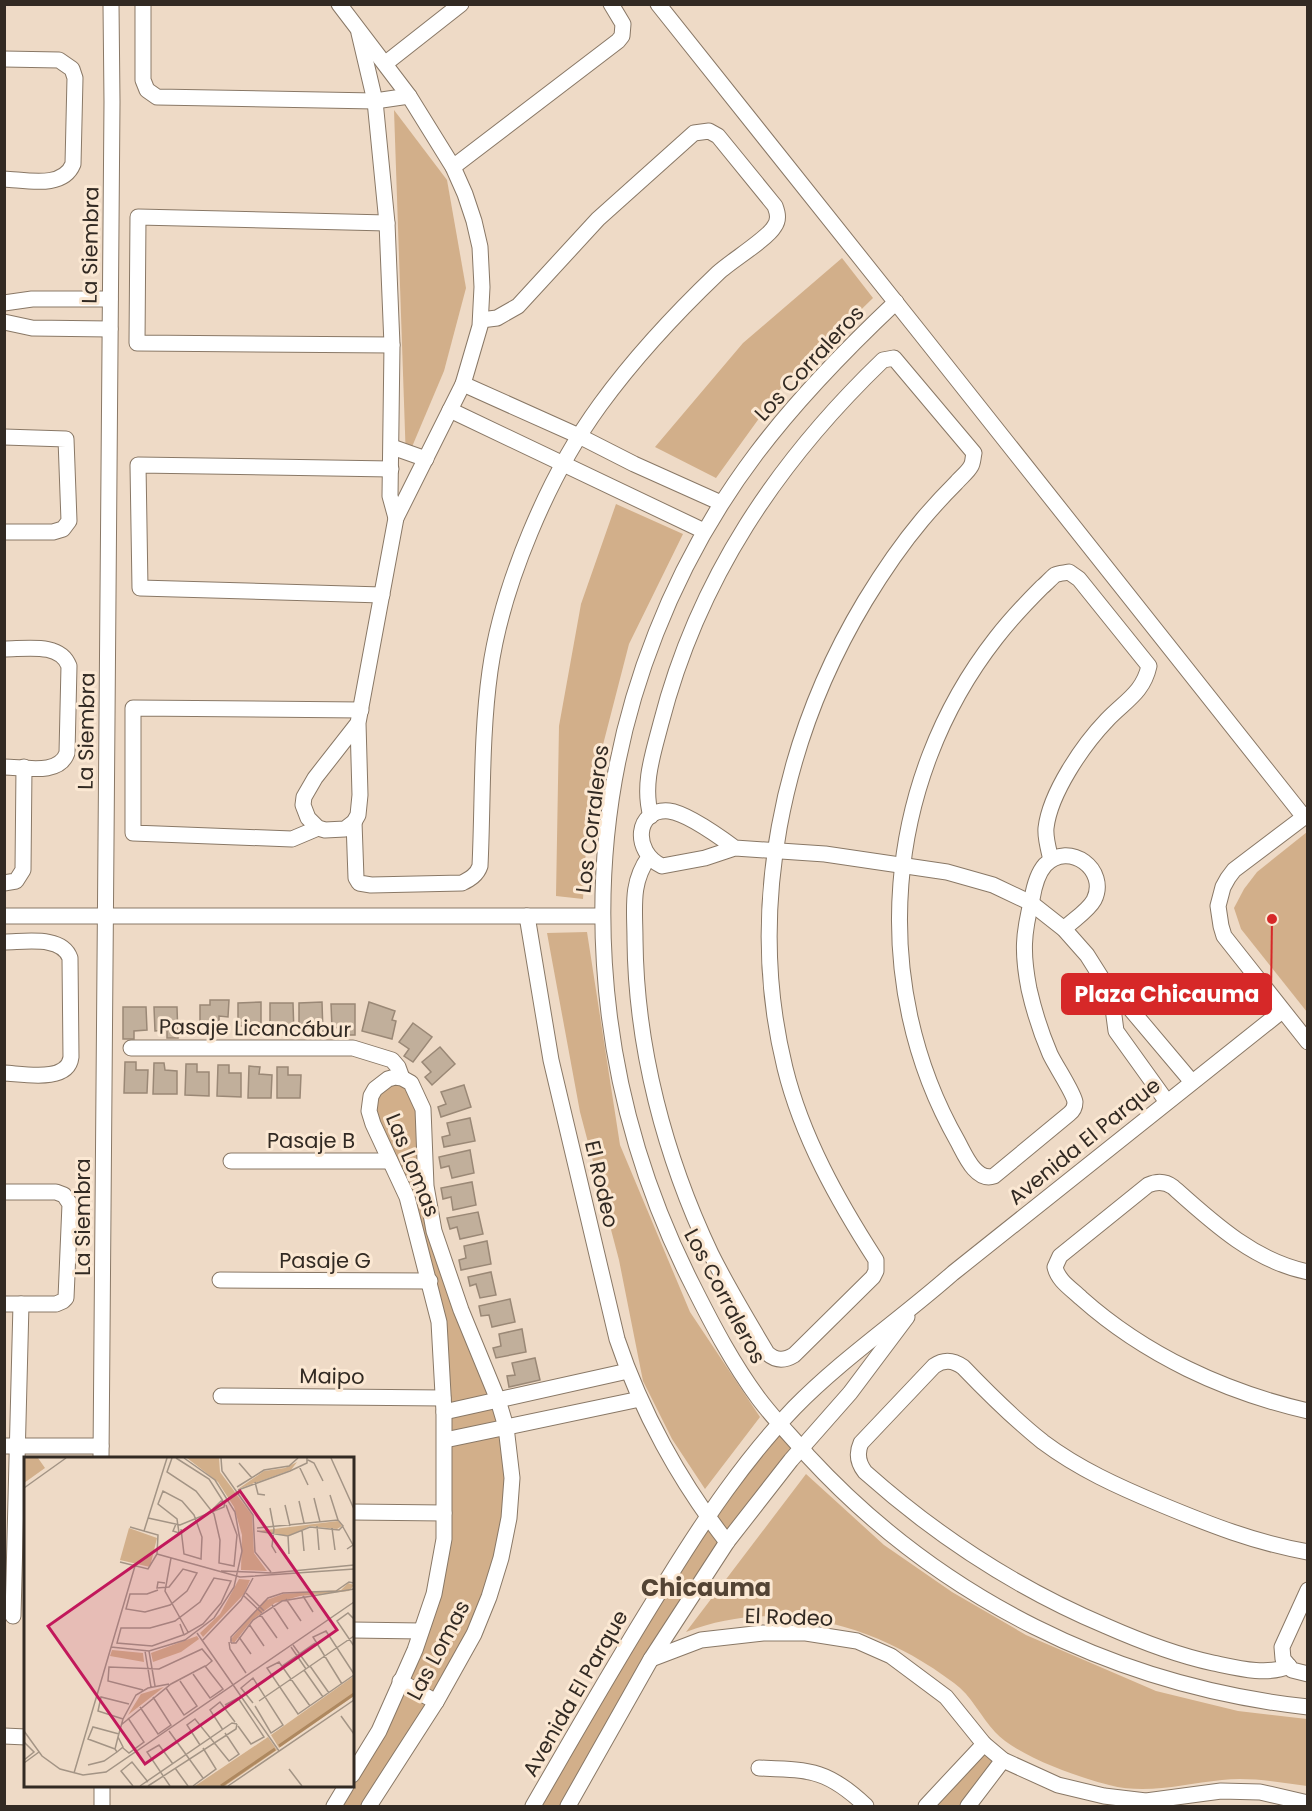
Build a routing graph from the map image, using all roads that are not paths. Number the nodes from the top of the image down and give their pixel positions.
1 (111, 4) edge
2 (143, 4) edge
3 (339, 4) edge
4 (461, 4) edge
5 (610, 4) edge
6 (658, 4) edge
7 (357, 27) junction
8 (4, 60) edge
9 (386, 63) junction
10 (409, 96) junction
11 (375, 101) junction
12 (453, 166) junction
13 (4, 179) edge
14 (387, 223) junction
15 (110, 299) junction
16 (896, 302) junction
17 (4, 303) edge
18 (481, 320) junction
19 (4, 322) edge
20 (110, 329) junction
21 (392, 345) junction
22 (463, 384) junction
23 (450, 410) junction
24 (579, 436) junction
25 (4, 437) edge
26 (392, 447) junction
27 (426, 459) junction
28 (563, 462) junction
29 (391, 469) junction
30 (721, 503) junction
31 (396, 518) junction
32 (704, 531) junction
33 (4, 532) edge
34 (382, 595) junction
35 (4, 649) edge
36 (360, 716) junction
37 (4, 767) edge
38 (24, 767) junction
39 (1306, 815) edge
40 (651, 816) junction
41 (354, 822) junction
42 (318, 828) junction
43 (735, 848) junction
44 (775, 850) junction
45 (649, 857) junction
46 (1051, 860) junction
47 (902, 865) junction
48 (4, 883) edge
49 (1030, 903) junction
50 (4, 916) edge
51 (527, 916) junction
52 (602, 916) junction
53 (105, 917) junction
54 (1064, 929) junction
55 (4, 942) edge
56 (1111, 993) junction
57 (1282, 1011) junction
58 (1308, 1042) edge
59 (131, 1048) dead end
60 (4, 1073) edge
61 (402, 1078) junction
62 (1192, 1083) junction
63 (1167, 1102) junction
64 (231, 1161) dead end
65 (390, 1161) junction
66 (4, 1192) edge
67 (434, 1231) junction
68 (418, 1236) junction
69 (1308, 1272) edge
70 (220, 1280) dead end
71 (430, 1281) junction
72 (4, 1304) edge
73 (21, 1304) junction
74 (915, 1307) junction
75 (628, 1371) junction
76 (221, 1396) dead end
77 (640, 1399) junction
78 (498, 1400) junction
79 (444, 1405) junction
80 (1308, 1411) edge
81 (780, 1424) junction
82 (506, 1427) junction
83 (445, 1440) junction
84 (11, 1446) edge
85 (803, 1449) junction
86 (101, 1452) edge
87 (16, 1472) edge
88 (354, 1512) edge
89 (444, 1513) junction
90 (706, 1516) junction
91 (727, 1542) junction
92 (1308, 1552) edge
93 (1308, 1590) edge
94 (14, 1616) edge
95 (354, 1630) edge
96 (422, 1631) junction
97 (651, 1659) junction
98 (1289, 1666) junction
99 (1308, 1674) edge
100 (400, 1681) junction
101 (436, 1702) junction
102 (1308, 1707) edge
103 (4, 1736) edge
104 (24, 1737) edge
105 (984, 1744) junction
106 (354, 1746) edge
107 (369, 1747) junction
108 (1003, 1760) junction
109 (759, 1768) dead end
110 (354, 1772) edge
111 (102, 1787) edge
112 (345, 1787) edge
113 (1308, 1803) edge
114 (102, 1806) edge
115 (334, 1806) edge
116 (369, 1806) edge
117 (533, 1806) edge
118 (568, 1806) edge
119 (866, 1806) edge
120 (926, 1806) edge
121 (968, 1806) edge

1 - 15 street, La Siembra
2 - 11 street
3 - 7 street
4 - 9 street
5 - 12 street
6 - 16 street
7 - 9 street
7 - 11 street
8 - 13 street
9 - 10 street
10 - 11 street
10 - 12 street
11 - 14 street
12 - 18 street
14 - 21 street
14 - 21 street
15 - 17 street
15 - 20 street, La Siembra
16 - 30 street, Los Corraleros
16 - 39 street
18 - 22 street
18 - 24 street
19 - 20 street
20 - 53 street, La Siembra
21 - 26 street
22 - 23 street
22 - 24 street
23 - 27 street
23 - 28 street
24 - 28 street
24 - 30 street
25 - 33 street
26 - 27 street
26 - 29 street
27 - 31 street
28 - 32 street
28 - 41 street
29 - 31 street
29 - 34 street
30 - 32 street, Los Corraleros
31 - 34 street
32 - 52 street, Los Corraleros
34 - 36 street
35 - 38 street
36 - 41 street
36 - 42 street
36 - 42 street
37 - 38 street
38 - 48 street
39 - 57 street
40 - 43 street
40 - 44 street
40 - 45 street
41 - 42 street
43 - 44 street
43 - 45 street
44 - 45 street
44 - 47 street
46 - 47 street
46 - 49 street
46 - 54 street
47 - 49 street
47 - 49 street
49 - 54 street
50 - 53 street
51 - 52 street
51 - 53 street
51 - 75 street, El Rodeo
52 - 81 street, Los Corraleros
53 - 86 street, La Siembra
54 - 56 street
55 - 60 street
56 - 62 street
56 - 63 street
57 - 58 street
57 - 62 street, Avenida El Parque
59 - 61 street, Pasaje Licancábur
61 - 65 street, Las Lomas
61 - 67 street, Las Lomas
62 - 63 street, Avenida El Parque
63 - 74 street, Avenida El Parque
64 - 65 street, Pasaje B
65 - 68 street, Las Lomas
66 - 73 street
67 - 68 street
67 - 78 street, Las Lomas
68 - 71 street, Las Lomas
69 - 80 street
70 - 71 street, Pasaje G
71 - 79 street, Las Lomas
72 - 73 street
73 - 84 street
74 - 81 street, Avenida El Parque
74 - 85 street, Avenida El Parque
75 - 77 street, El Rodeo
75 - 78 street
76 - 79 street, Maipo
77 - 82 street
77 - 90 street, El Rodeo
78 - 79 street
78 - 82 street, Las Lomas
79 - 83 street, Las Lomas
81 - 85 street
81 - 90 street, Avenida El Parque
82 - 83 street
82 - 101 street, Las Lomas
83 - 89 street, Las Lomas
84 - 86 street
84 - 87 street
85 - 91 street, Avenida El Parque
85 - 102 street
87 - 94 street
88 - 89 street
89 - 96 street, Las Lomas
90 - 91 street, El Rodeo
90 - 117 street, Avenida El Parque
91 - 97 street, Avenida El Parque
92 - 98 street
93 - 98 street
95 - 96 street
96 - 100 street, Las Lomas
97 - 105 street, El Rodeo
97 - 118 street, Avenida El Parque
98 - 99 street
100 - 101 street
100 - 107 street, Las Lomas
101 - 116 street, Las Lomas
103 - 104 street
105 - 108 street, El Rodeo
105 - 120 street
106 - 107 street
107 - 110 street, Las Lomas
108 - 113 street, El Rodeo
108 - 121 street
109 - 119 street
111 - 114 street
112 - 115 street

